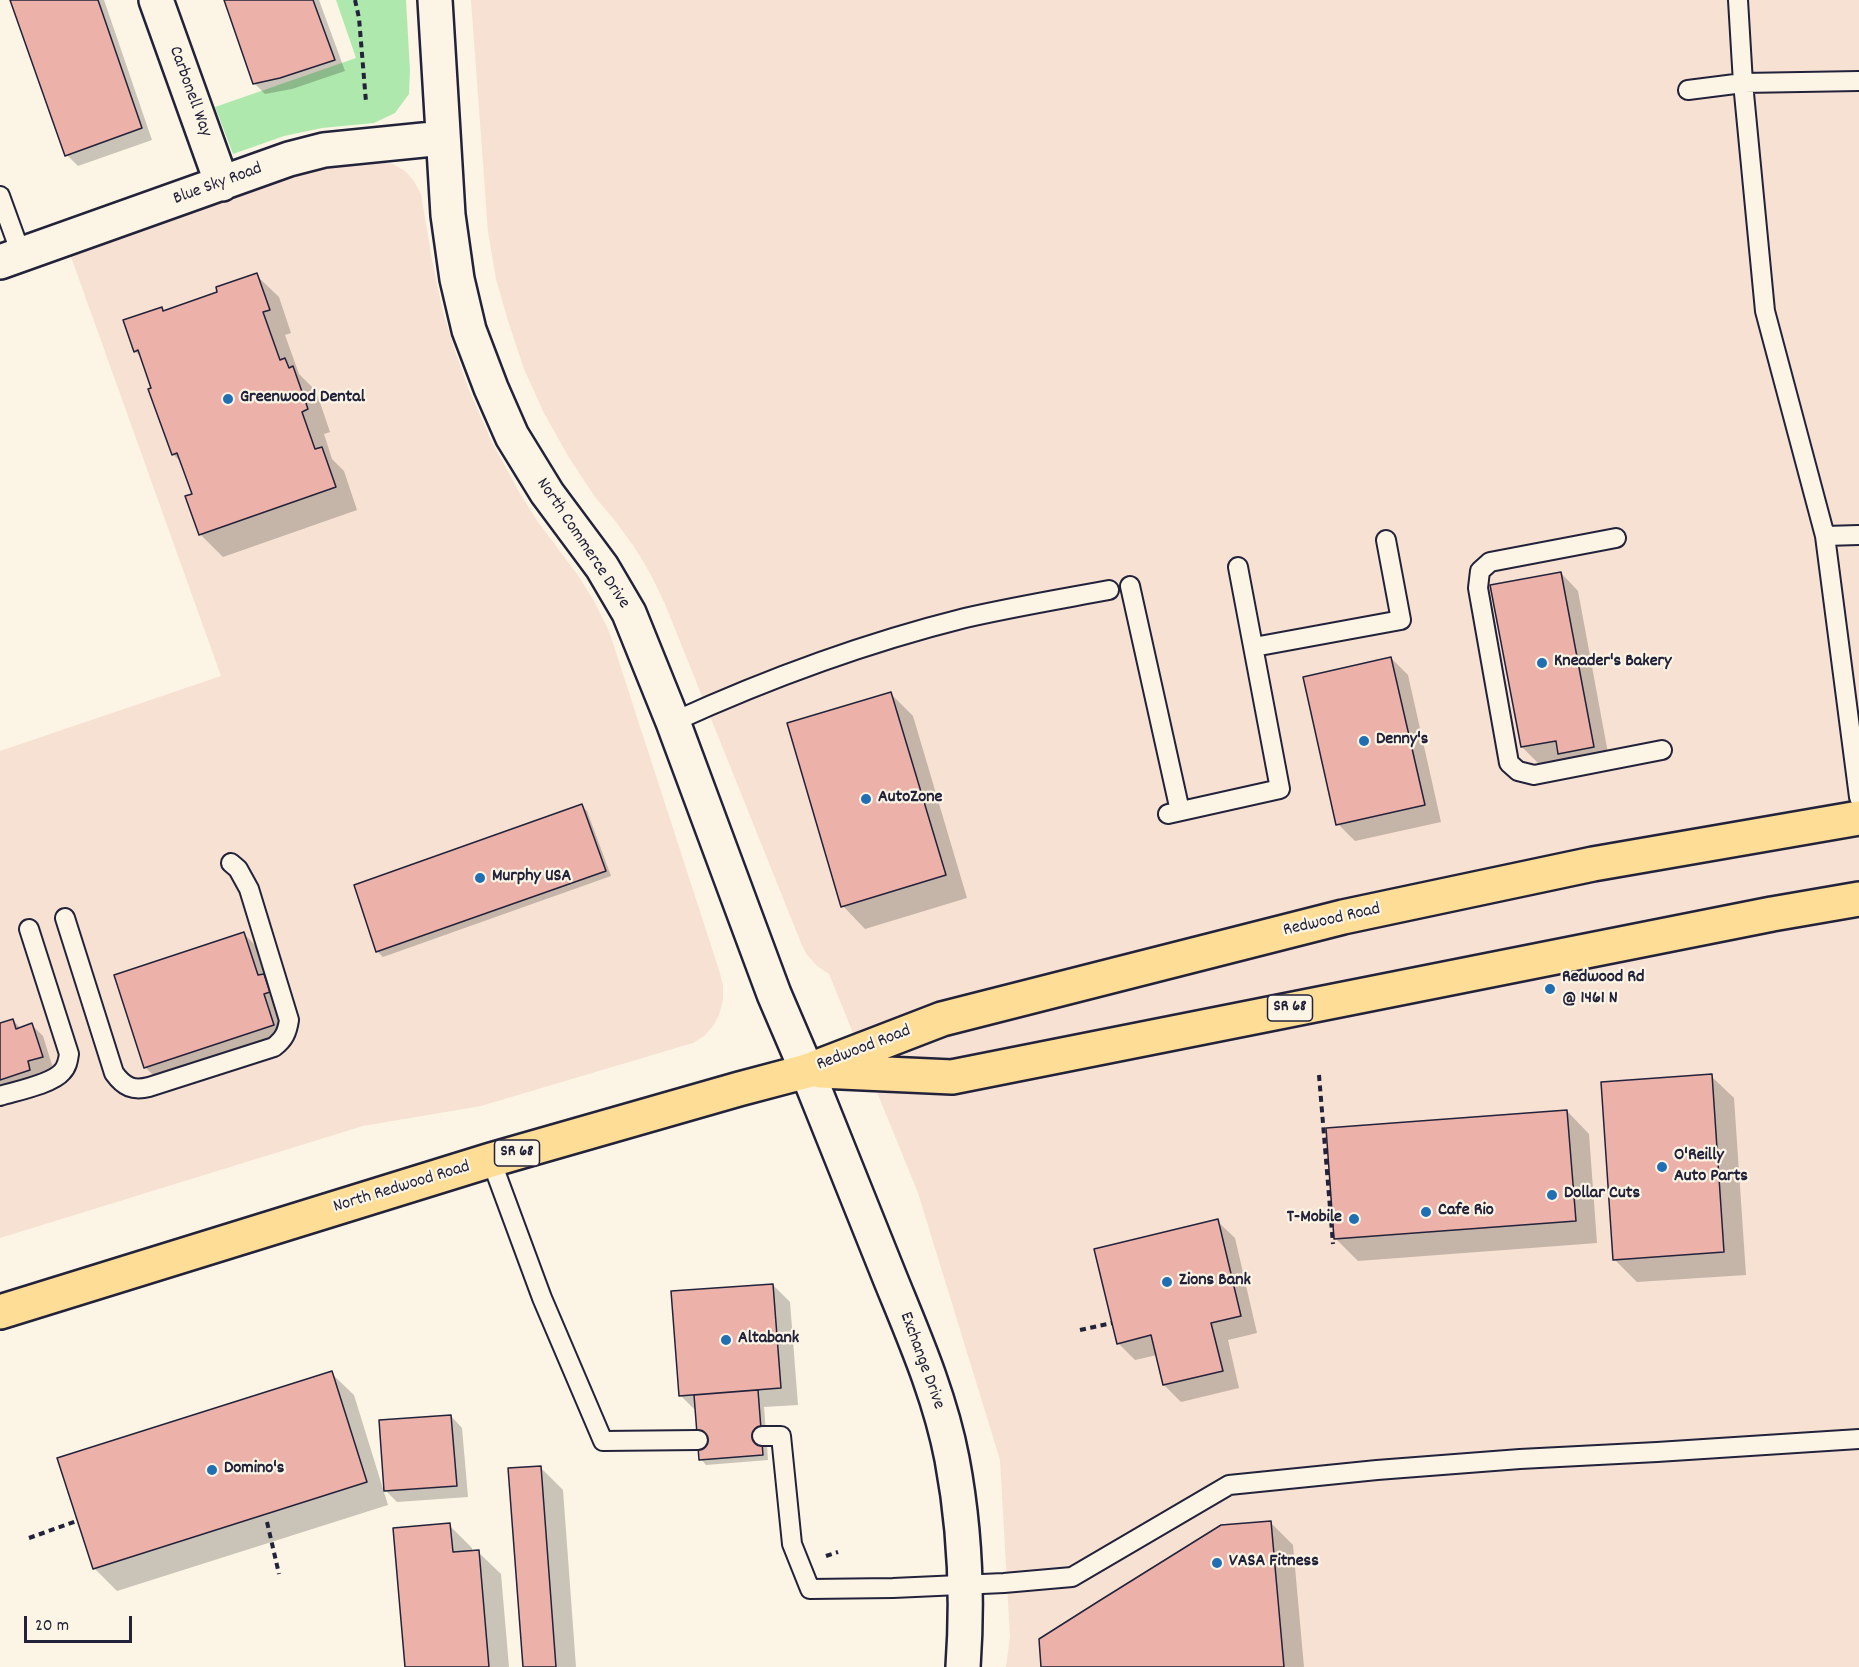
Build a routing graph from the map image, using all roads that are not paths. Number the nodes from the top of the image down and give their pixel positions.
1 (156, 0) edge
2 (435, 0) edge
3 (1738, 0) edge
4 (1859, 81) edge
5 (1743, 83) junction
6 (1688, 90) dead end
7 (443, 138) junction
8 (222, 184) junction
9 (0, 196) edge
10 (10, 258) edge
11 (1859, 535) edge
12 (1825, 536) junction
13 (1616, 538) dead end
14 (1386, 540) dead end
15 (1238, 567) dead end
16 (1130, 586) dead end
17 (1109, 590) dead end
18 (1254, 647) junction
19 (673, 722) junction
20 (1662, 750) dead end
21 (1859, 796) edge
22 (1859, 818) edge
23 (231, 863) dead end
24 (1859, 899) edge
25 (65, 918) dead end
26 (29, 929) dead end
27 (807, 1071) junction
28 (0, 1096) edge
29 (491, 1160) junction
30 (0, 1312) edge
31 (762, 1436) dead end
32 (1859, 1438) edge
33 (698, 1440) dead end
34 (966, 1584) junction
35 (963, 1667) edge

1 - 8 street, Carbonell Way
2 - 7 street, North Commerce Drive
3 - 5 lane
4 - 5 lane
5 - 6 lane
5 - 12 lane
7 - 8 street, Blue Sky Road
7 - 19 street, North Commerce Drive
8 - 10 street, Blue Sky Road
9 - 10 lane
11 - 12 lane
12 - 21 lane
13 - 20 lane
14 - 18 lane
15 - 18 lane
16 - 18 lane
17 - 19 lane
19 - 27 street, North Commerce Drive
22 - 27 main road, Redwood Road / SR 68
23 - 25 lane
24 - 27 main road, Redwood Road / SR 68
26 - 28 lane
27 - 29 main road, North Redwood Road / SR 68
27 - 34 street, Exchange Drive
29 - 30 main road, North Redwood Road / SR 68
29 - 33 lane
31 - 34 lane
32 - 34 lane
34 - 35 street, Exchange Drive

